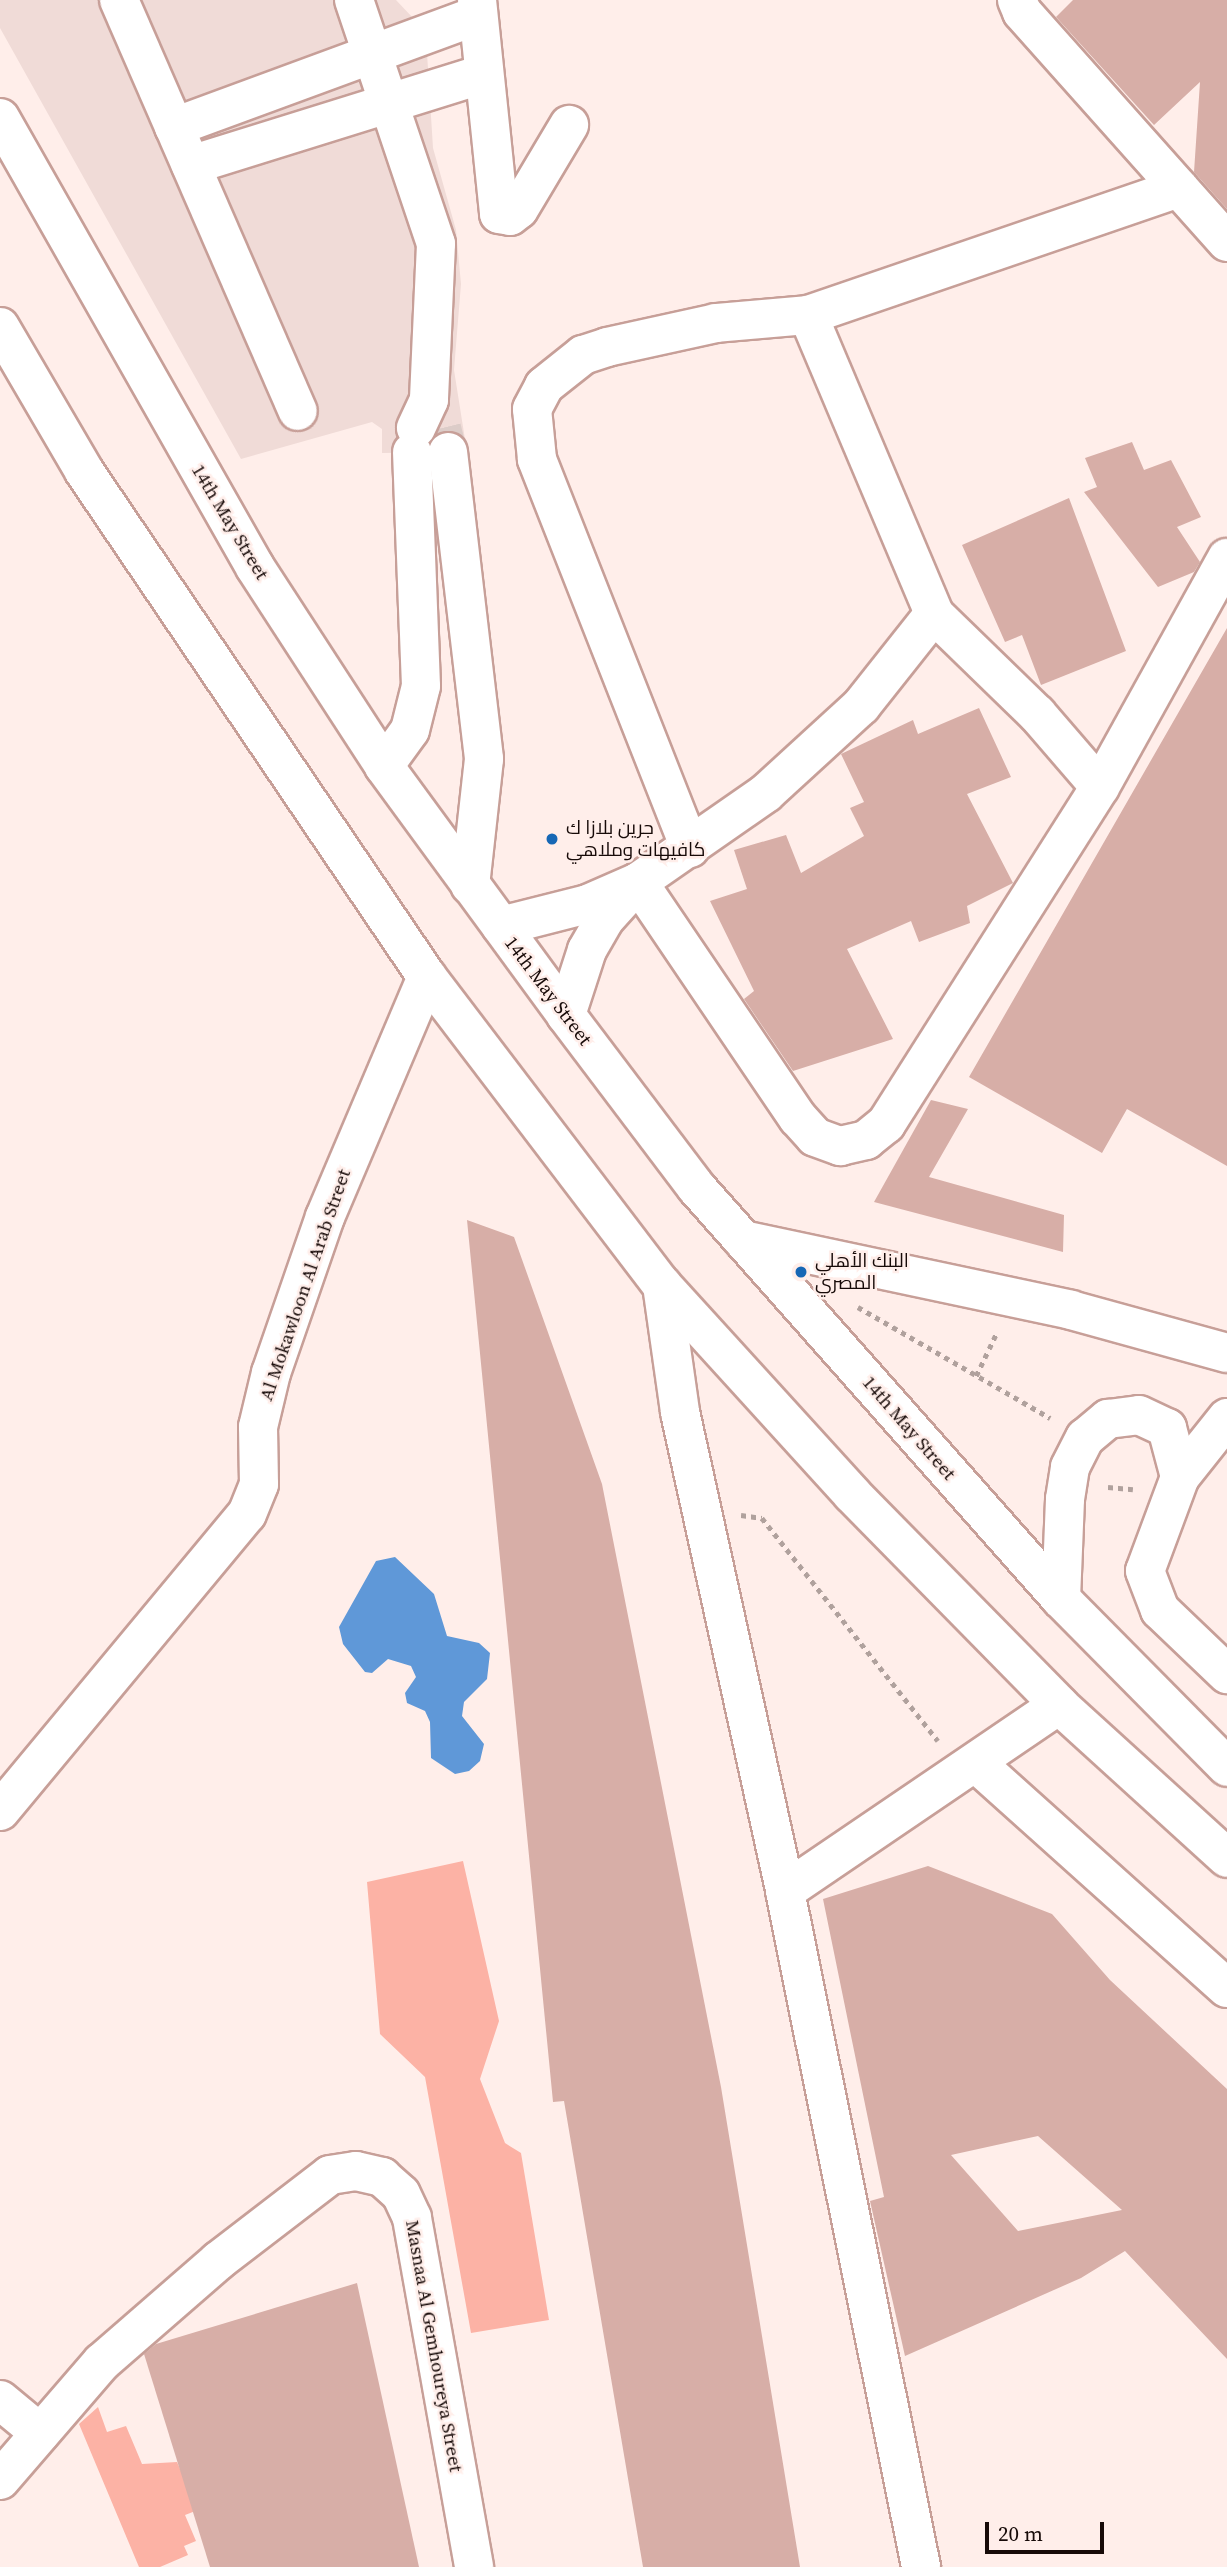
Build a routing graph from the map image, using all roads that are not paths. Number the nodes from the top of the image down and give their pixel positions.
1 (118, 0) edge
2 (354, 0) edge
3 (1017, 0) edge
4 (477, 7) edge
5 (372, 52) junction
6 (483, 74) junction
7 (390, 102) junction
8 (0, 118) edge
9 (569, 125) dead end
10 (174, 127) junction
11 (191, 165) junction
12 (1179, 188) junction
13 (1227, 242) edge
14 (808, 315) junction
15 (0, 327) edge
16 (298, 411) dead end
17 (430, 432) junction
18 (1227, 558) edge
19 (934, 614) junction
20 (384, 766) junction
21 (1100, 787) junction
22 (690, 848) junction
23 (638, 882) junction
24 (470, 885) junction
25 (501, 926) junction
26 (427, 977) junction
27 (566, 1015) junction
28 (743, 1240) junction
29 (662, 1285) junction
30 (1227, 1353) edge
31 (1227, 1418) edge
32 (1180, 1477) junction
33 (1060, 1599) junction
34 (1227, 1674) edge
35 (1059, 1705) junction
36 (969, 1767) junction
37 (1227, 1767) edge
38 (0, 1811) edge
39 (1227, 1858) edge
40 (785, 1891) junction
41 (1227, 1989) edge
42 (0, 2400) edge
43 (40, 2433) junction
44 (0, 2480) edge
45 (474, 2567) edge
46 (921, 2567) edge

1 - 10 street
2 - 5 street
3 - 12 street
4 - 5 street
4 - 6 street
5 - 7 street
5 - 10 street
6 - 7 street
6 - 9 street
7 - 11 street
7 - 17 street
8 - 20 street, 14th May Street
10 - 11 street
11 - 16 street
12 - 13 street
12 - 14 street
14 - 19 street
14 - 22 street
15 - 26 street
17 - 20 street
17 - 24 street
18 - 21 street
19 - 21 street
19 - 22 street
20 - 24 street, 14th May Street
21 - 23 street
22 - 23 street
23 - 25 street
23 - 27 street
24 - 25 street, 14th May Street
25 - 27 street, 14th May Street
26 - 29 street
26 - 38 street, Al Mokawloon Al Arab Street
27 - 28 street, 14th May Street
28 - 30 street
28 - 33 street, 14th May Street
29 - 35 street
29 - 40 street
31 - 32 street
32 - 33 street
32 - 34 street
33 - 37 street, 14th May Street
35 - 36 street
35 - 39 street
36 - 40 street
36 - 41 street
40 - 46 street
42 - 43 street
43 - 44 street, Masnaa Al Gemhoureya Street
43 - 45 street, Masnaa Al Gemhoureya Street

